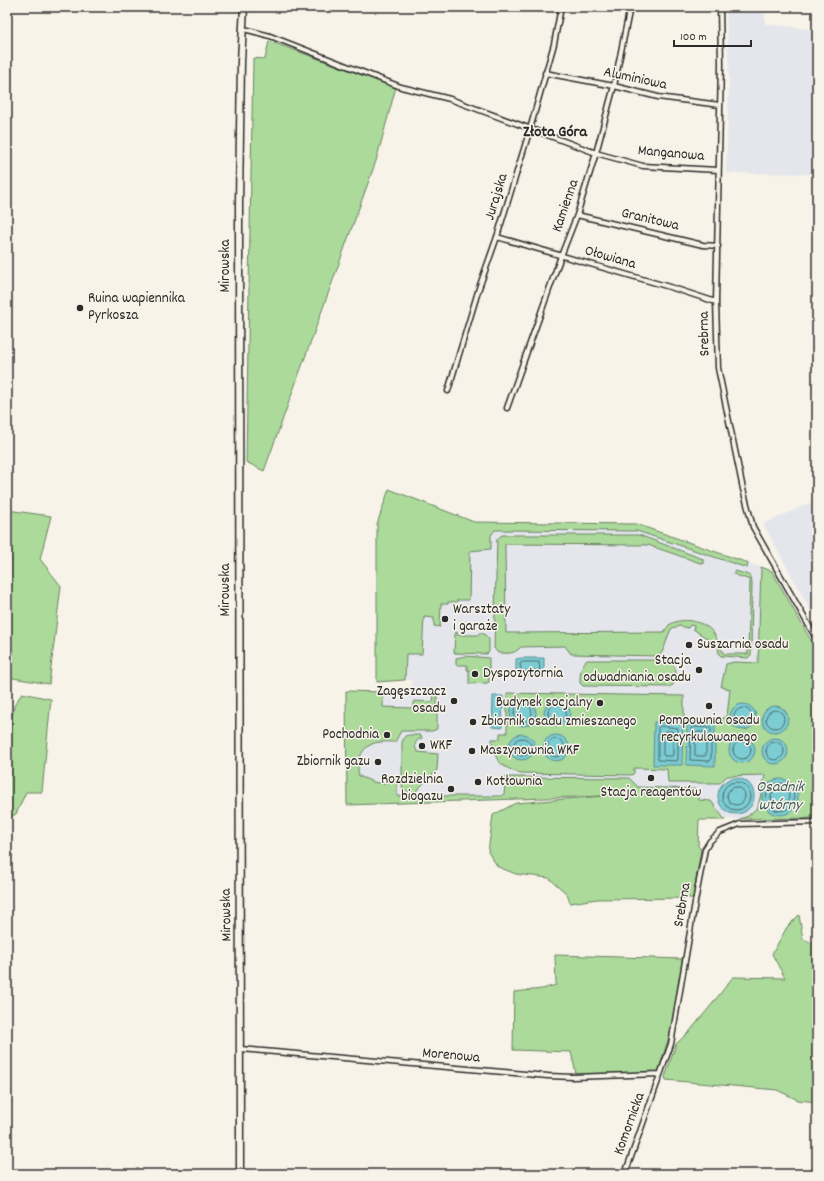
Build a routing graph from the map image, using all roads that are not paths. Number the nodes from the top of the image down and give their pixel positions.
1 (244, 7) edge
2 (562, 7) edge
3 (630, 7) edge
4 (720, 7) edge
5 (242, 29) junction
6 (545, 73) junction
7 (614, 86) junction
8 (720, 105) junction
9 (530, 129) junction
10 (596, 153) junction
11 (718, 170) junction
12 (577, 215) junction
13 (497, 237) junction
14 (718, 246) junction
15 (561, 256) junction
16 (716, 302) junction
17 (448, 392) dead end
18 (507, 408) dead end
19 (817, 640) edge
20 (817, 822) edge
21 (240, 1049) junction
22 (660, 1074) junction
23 (657, 1083) joint
24 (240, 1174) edge
25 (625, 1174) edge

1 - 5 street, Mirowska
2 - 6 street, Jurajska
3 - 7 street, Kamienna
4 - 8 street, Srebrna
5 - 9 street, Manganowa
5 - 21 street, Mirowska
6 - 7 street, Aluminiowa
6 - 9 street, Jurajska
7 - 8 street, Aluminiowa
7 - 10 street, Kamienna
8 - 11 street, Srebrna
9 - 10 street, Manganowa
9 - 13 street, Jurajska
10 - 11 street, Manganowa
10 - 12 street, Kamienna
11 - 14 street, Srebrna
12 - 14 street, Granitowa
12 - 15 street, Kamienna
13 - 15 street, Ołowiana
13 - 17 street, Jurajska
14 - 16 street, Srebrna
15 - 16 street, Ołowiana
15 - 18 street, Kamienna
16 - 19 street, Srebrna
20 - 22 street, Srebrna
21 - 22 street, Morenowa
21 - 24 street, Mirowska
22 - 23 street, Srebrna
23 - 25 street, Komornicka

